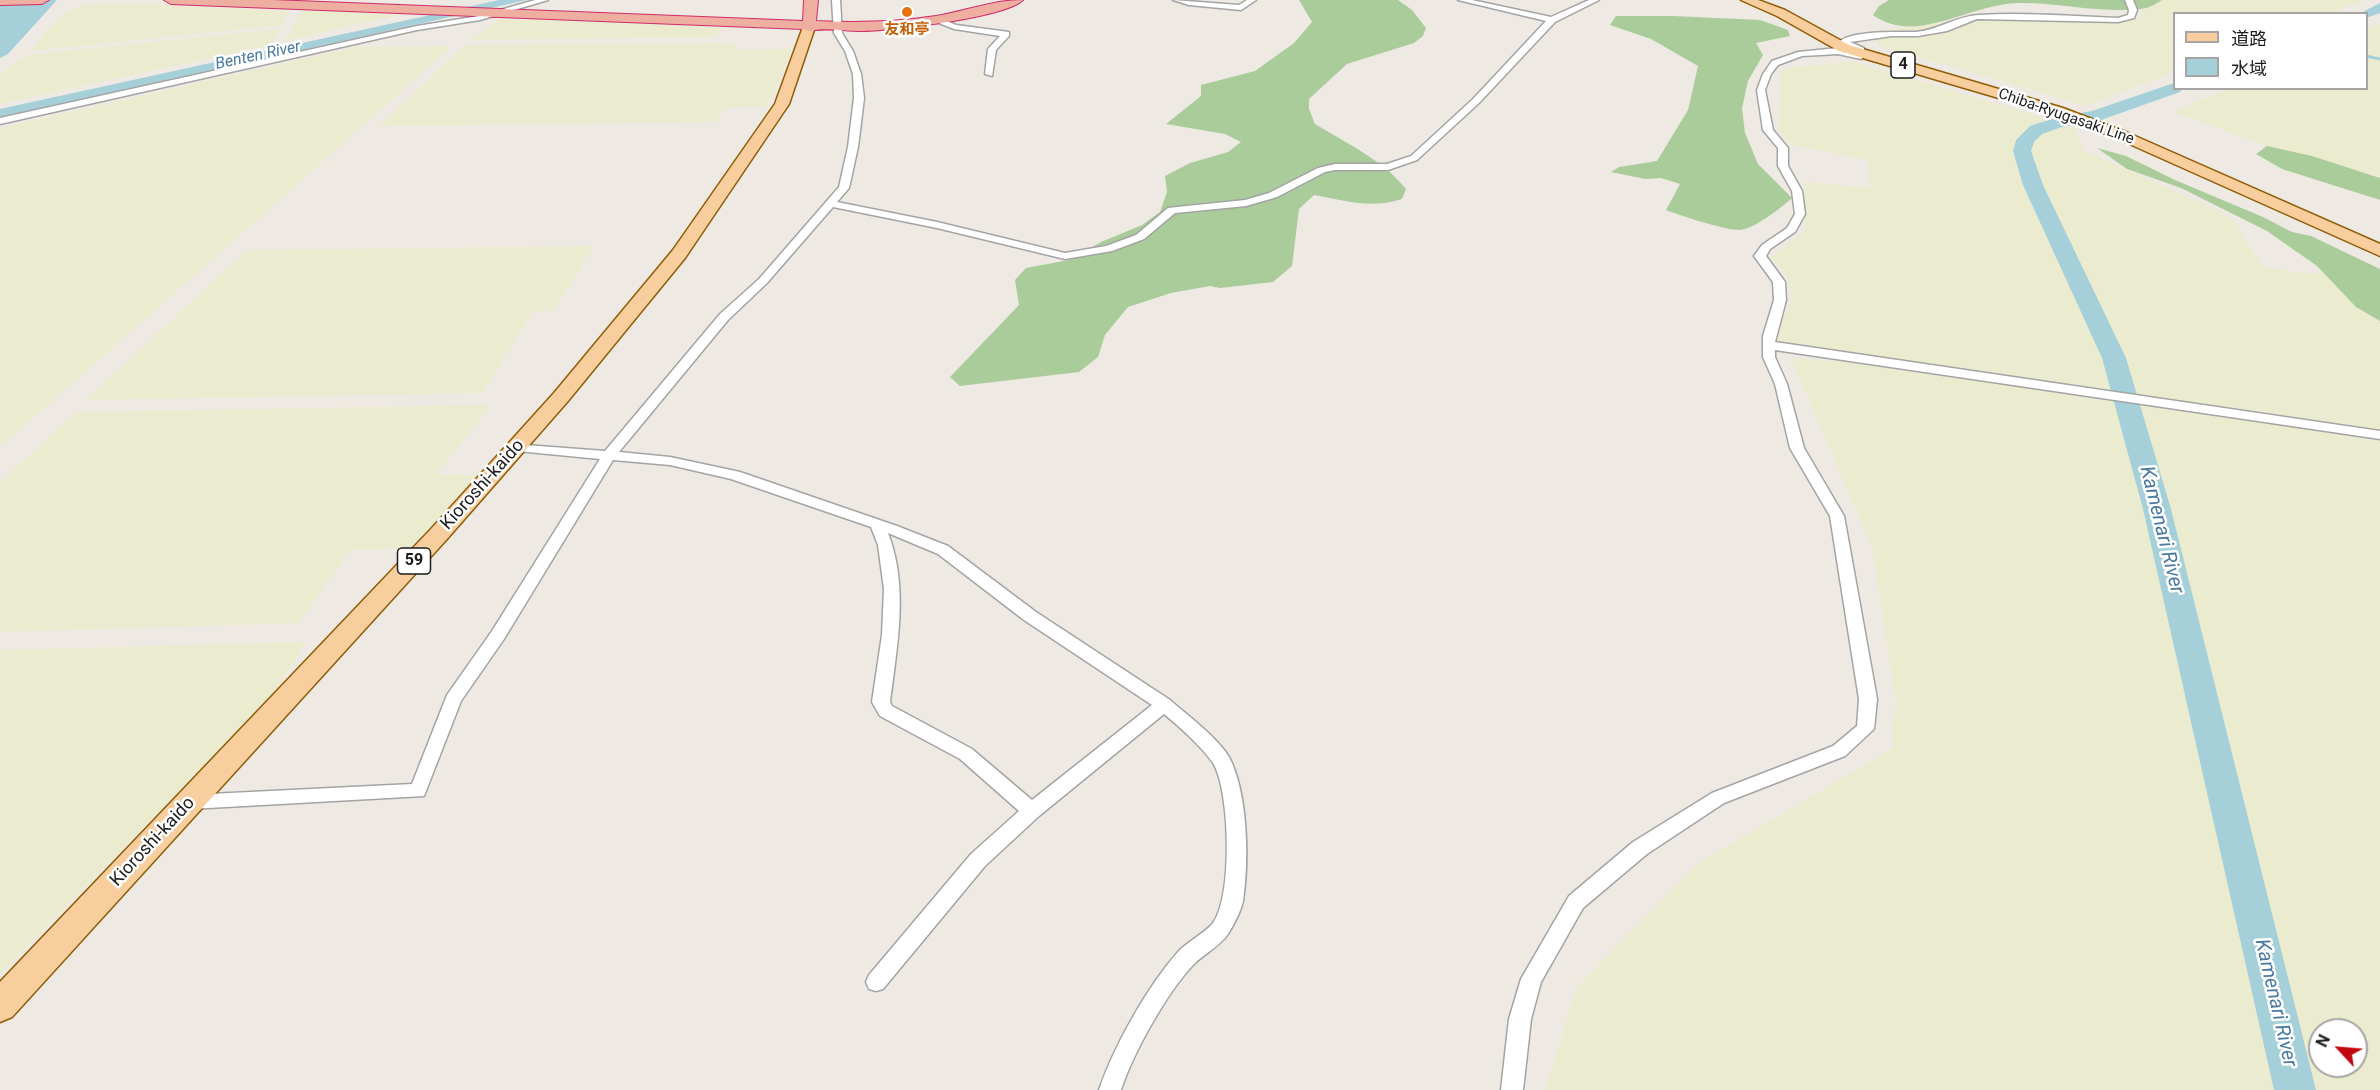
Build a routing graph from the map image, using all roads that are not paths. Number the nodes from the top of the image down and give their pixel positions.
1 (42, 0) edge
2 (171, 0) edge
3 (544, 0) edge
4 (811, 0) edge
5 (836, 0) edge
6 (1016, 0) edge
7 (1177, 0) edge
8 (1252, 0) edge
9 (1462, 0) edge
10 (1595, 0) edge
11 (1747, 0) edge
12 (2129, 0) edge
13 (0, 1) edge
14 (487, 14) junction
15 (942, 21) junction
16 (1552, 21) junction
17 (809, 27) junction
18 (838, 27) junction
19 (1865, 54) junction
20 (989, 74) dead end
21 (0, 122) edge
22 (831, 204) junction
23 (2380, 251) edge
24 (1769, 345) junction
25 (2380, 435) edge
26 (517, 447) junction
27 (609, 454) junction
28 (878, 524) junction
29 (1164, 705) junction
30 (190, 802) junction
31 (1032, 811) junction
32 (876, 982) dead end
33 (0, 1006) edge
34 (1110, 1090) edge
35 (1512, 1090) edge

1 - 13 highway
2 - 14 highway
3 - 14 street
4 - 17 highway
5 - 18 street
6 - 15 highway
7 - 8 street
9 - 16 street
10 - 16 street
11 - 19 main road, Chiba-Ryugasaki Line / 4
12 - 19 street
14 - 17 highway
14 - 21 street
15 - 18 highway
15 - 20 street
16 - 22 street
17 - 18 highway
17 - 26 main road, Kioroshi-kaido / 59
18 - 22 street
19 - 23 main road, Chiba-Ryugasaki Line / 4
19 - 24 street
22 - 27 street
24 - 25 street
24 - 35 street
26 - 27 street
26 - 30 main road, Kioroshi-kaido / 59
27 - 28 street
27 - 30 street
28 - 29 street
28 - 31 street
29 - 31 street
29 - 34 street
30 - 33 main road, Kioroshi-kaido / 59
31 - 32 street

